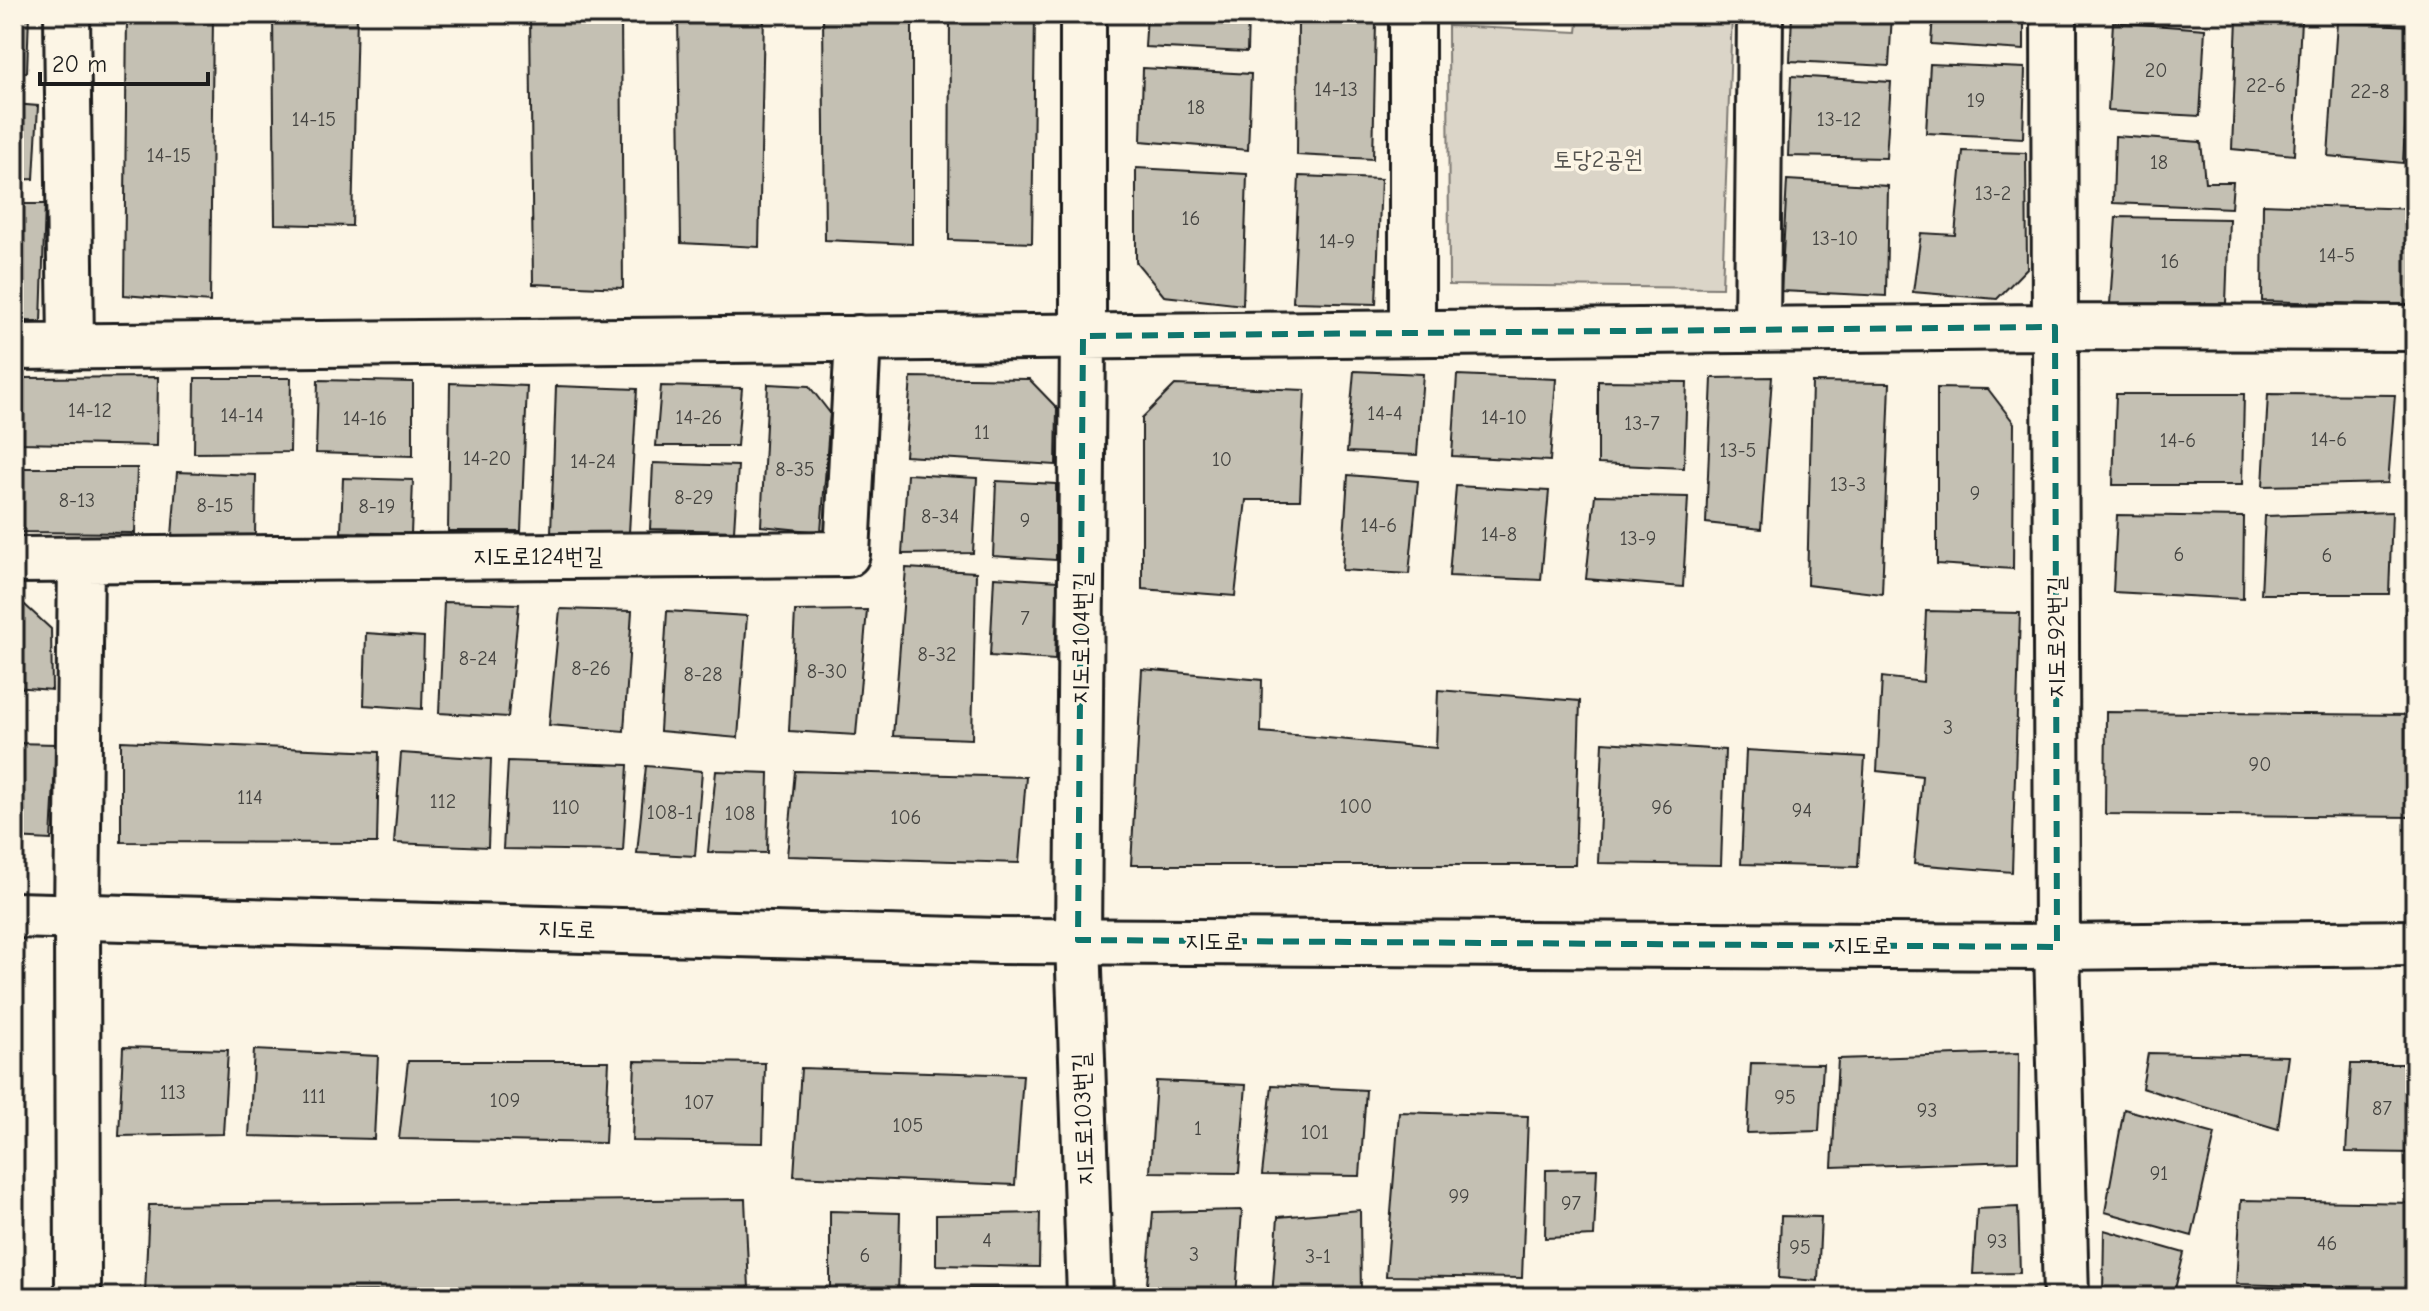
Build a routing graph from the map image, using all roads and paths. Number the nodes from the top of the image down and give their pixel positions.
1 (67, 14) edge
2 (1083, 14) edge
3 (1412, 14) edge
4 (1760, 14) edge
5 (2054, 14) edge
6 (2055, 327) junction
7 (2415, 328) edge
8 (1757, 329) junction
9 (1412, 333) junction
10 (1083, 336) junction
11 (858, 338) junction
12 (14, 347) edge
13 (71, 347) junction
14 (14, 560) edge
15 (81, 560) junction
16 (14, 915) edge
17 (77, 917) junction
18 (1078, 940) junction
19 (2415, 943) edge
20 (2057, 947) junction
21 (78, 1297) edge
22 (1090, 1297) edge
23 (2066, 1297) edge

1 - 13 street
2 - 10 street, 지도로104번길
3 - 9 street
4 - 8 street
5 - 6 street, 지도로92번길
6 - 7 street
6 - 8 street
6 - 20 street, 지도로92번길
8 - 9 street
9 - 10 street
10 - 11 street
10 - 18 street, 지도로104번길
11 - 13 street
11 - 15 street, 지도로124번길
12 - 13 street
14 - 15 street, 지도로124번길
15 - 17 street
16 - 17 street, 지도로
17 - 18 street, 지도로
17 - 21 street
18 - 20 street, 지도로
18 - 22 street, 지도로103번길
19 - 20 street, 지도로
20 - 23 street, 지도로92번길

